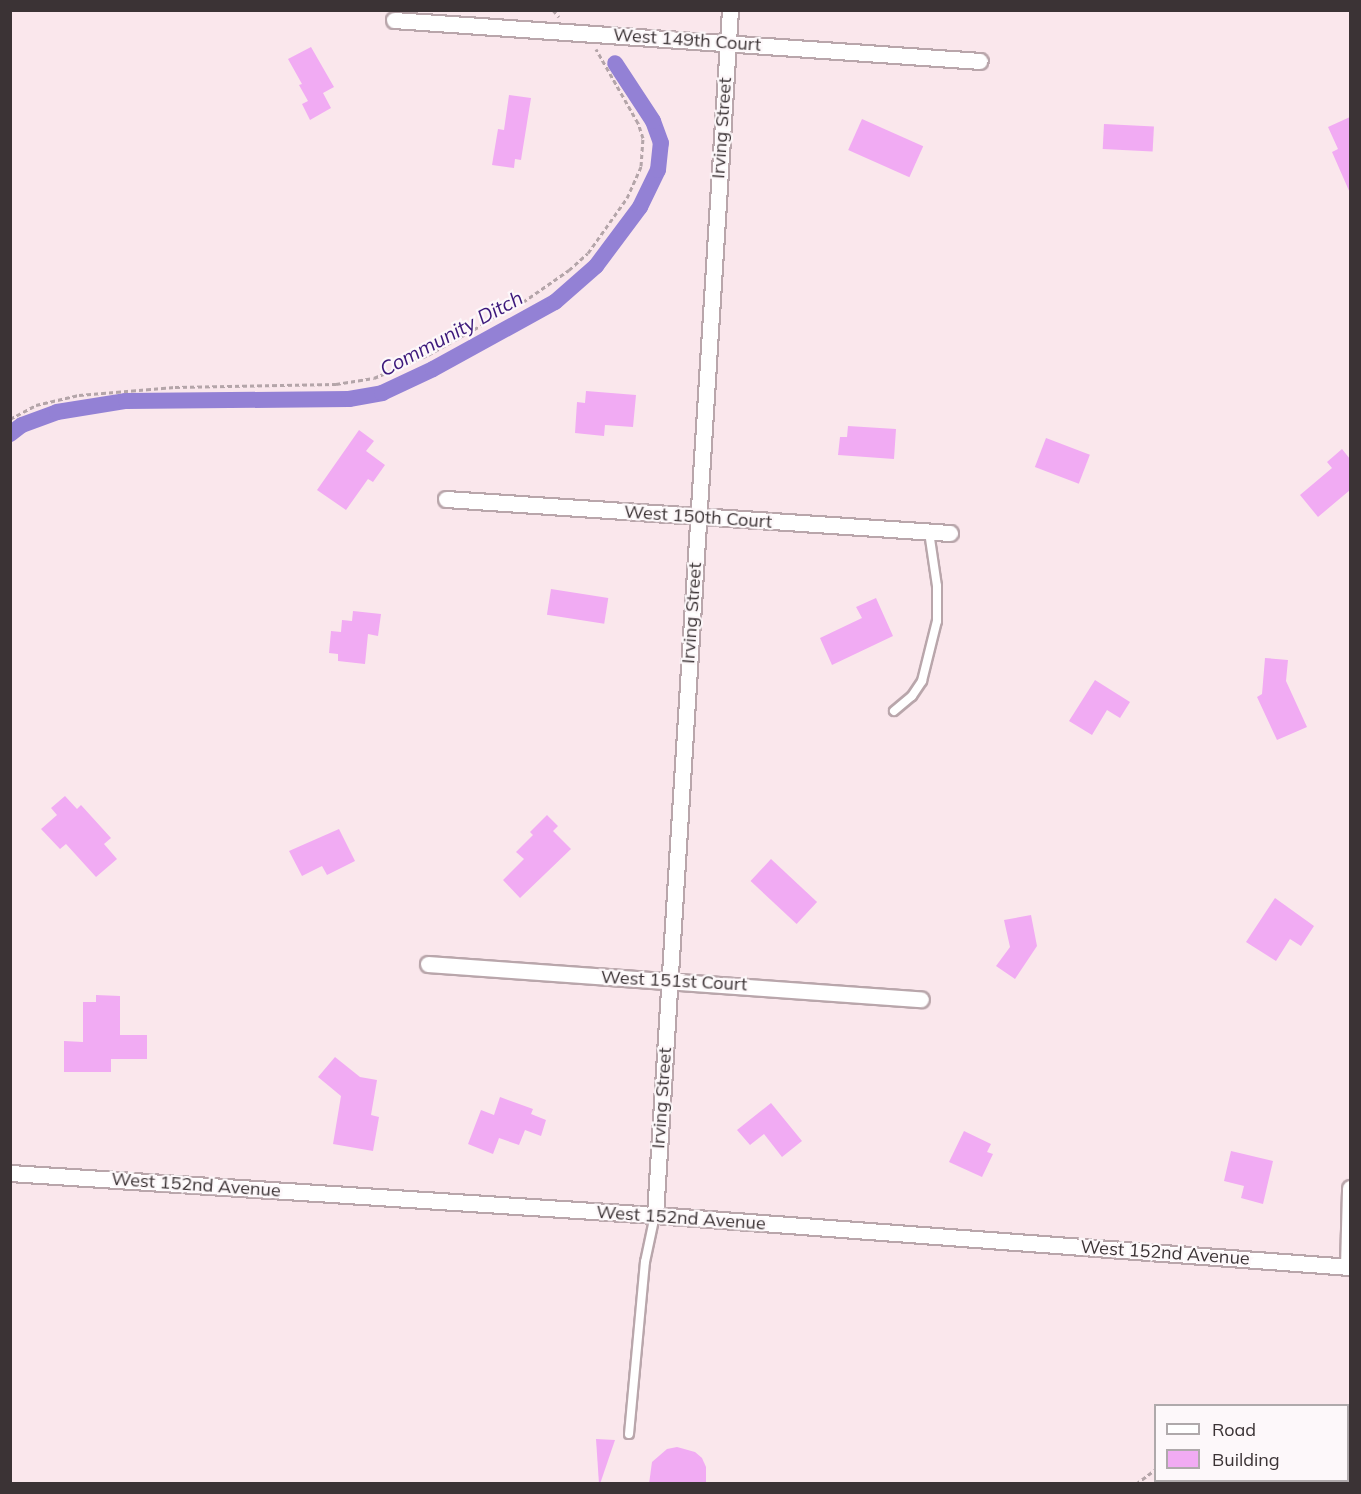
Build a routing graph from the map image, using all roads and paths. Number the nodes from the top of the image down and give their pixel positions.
1 (553, 10) edge
2 (730, 10) edge
3 (394, 20) dead end
4 (573, 32) junction
5 (728, 43) junction
6 (980, 61) dead end
7 (10, 419) edge
8 (446, 499) dead end
9 (698, 517) junction
10 (929, 532) junction
11 (950, 533) dead end
12 (894, 711) dead end
13 (428, 964) dead end
14 (670, 981) junction
15 (921, 999) dead end
16 (10, 1173) edge
17 (1350, 1188) edge
18 (655, 1215) junction
19 (1349, 1267) edge
20 (629, 1434) dead end
21 (1154, 1470) edge
22 (1136, 1484) edge

1 - 4 path
2 - 5 street, Irving Street
3 - 4 street, West 149th Court
4 - 5 street, West 149th Court
4 - 7 path
5 - 6 street, West 149th Court
5 - 9 street, Irving Street
8 - 9 street, West 150th Court
9 - 10 street, West 150th Court
9 - 14 street, Irving Street
10 - 11 street, West 150th Court
10 - 12 lane
13 - 14 street, West 151st Court
14 - 15 street, West 151st Court
14 - 18 street, Irving Street
16 - 18 street, West 152nd Avenue
17 - 19 street
18 - 19 street, West 152nd Avenue
18 - 20 lane
21 - 22 path

